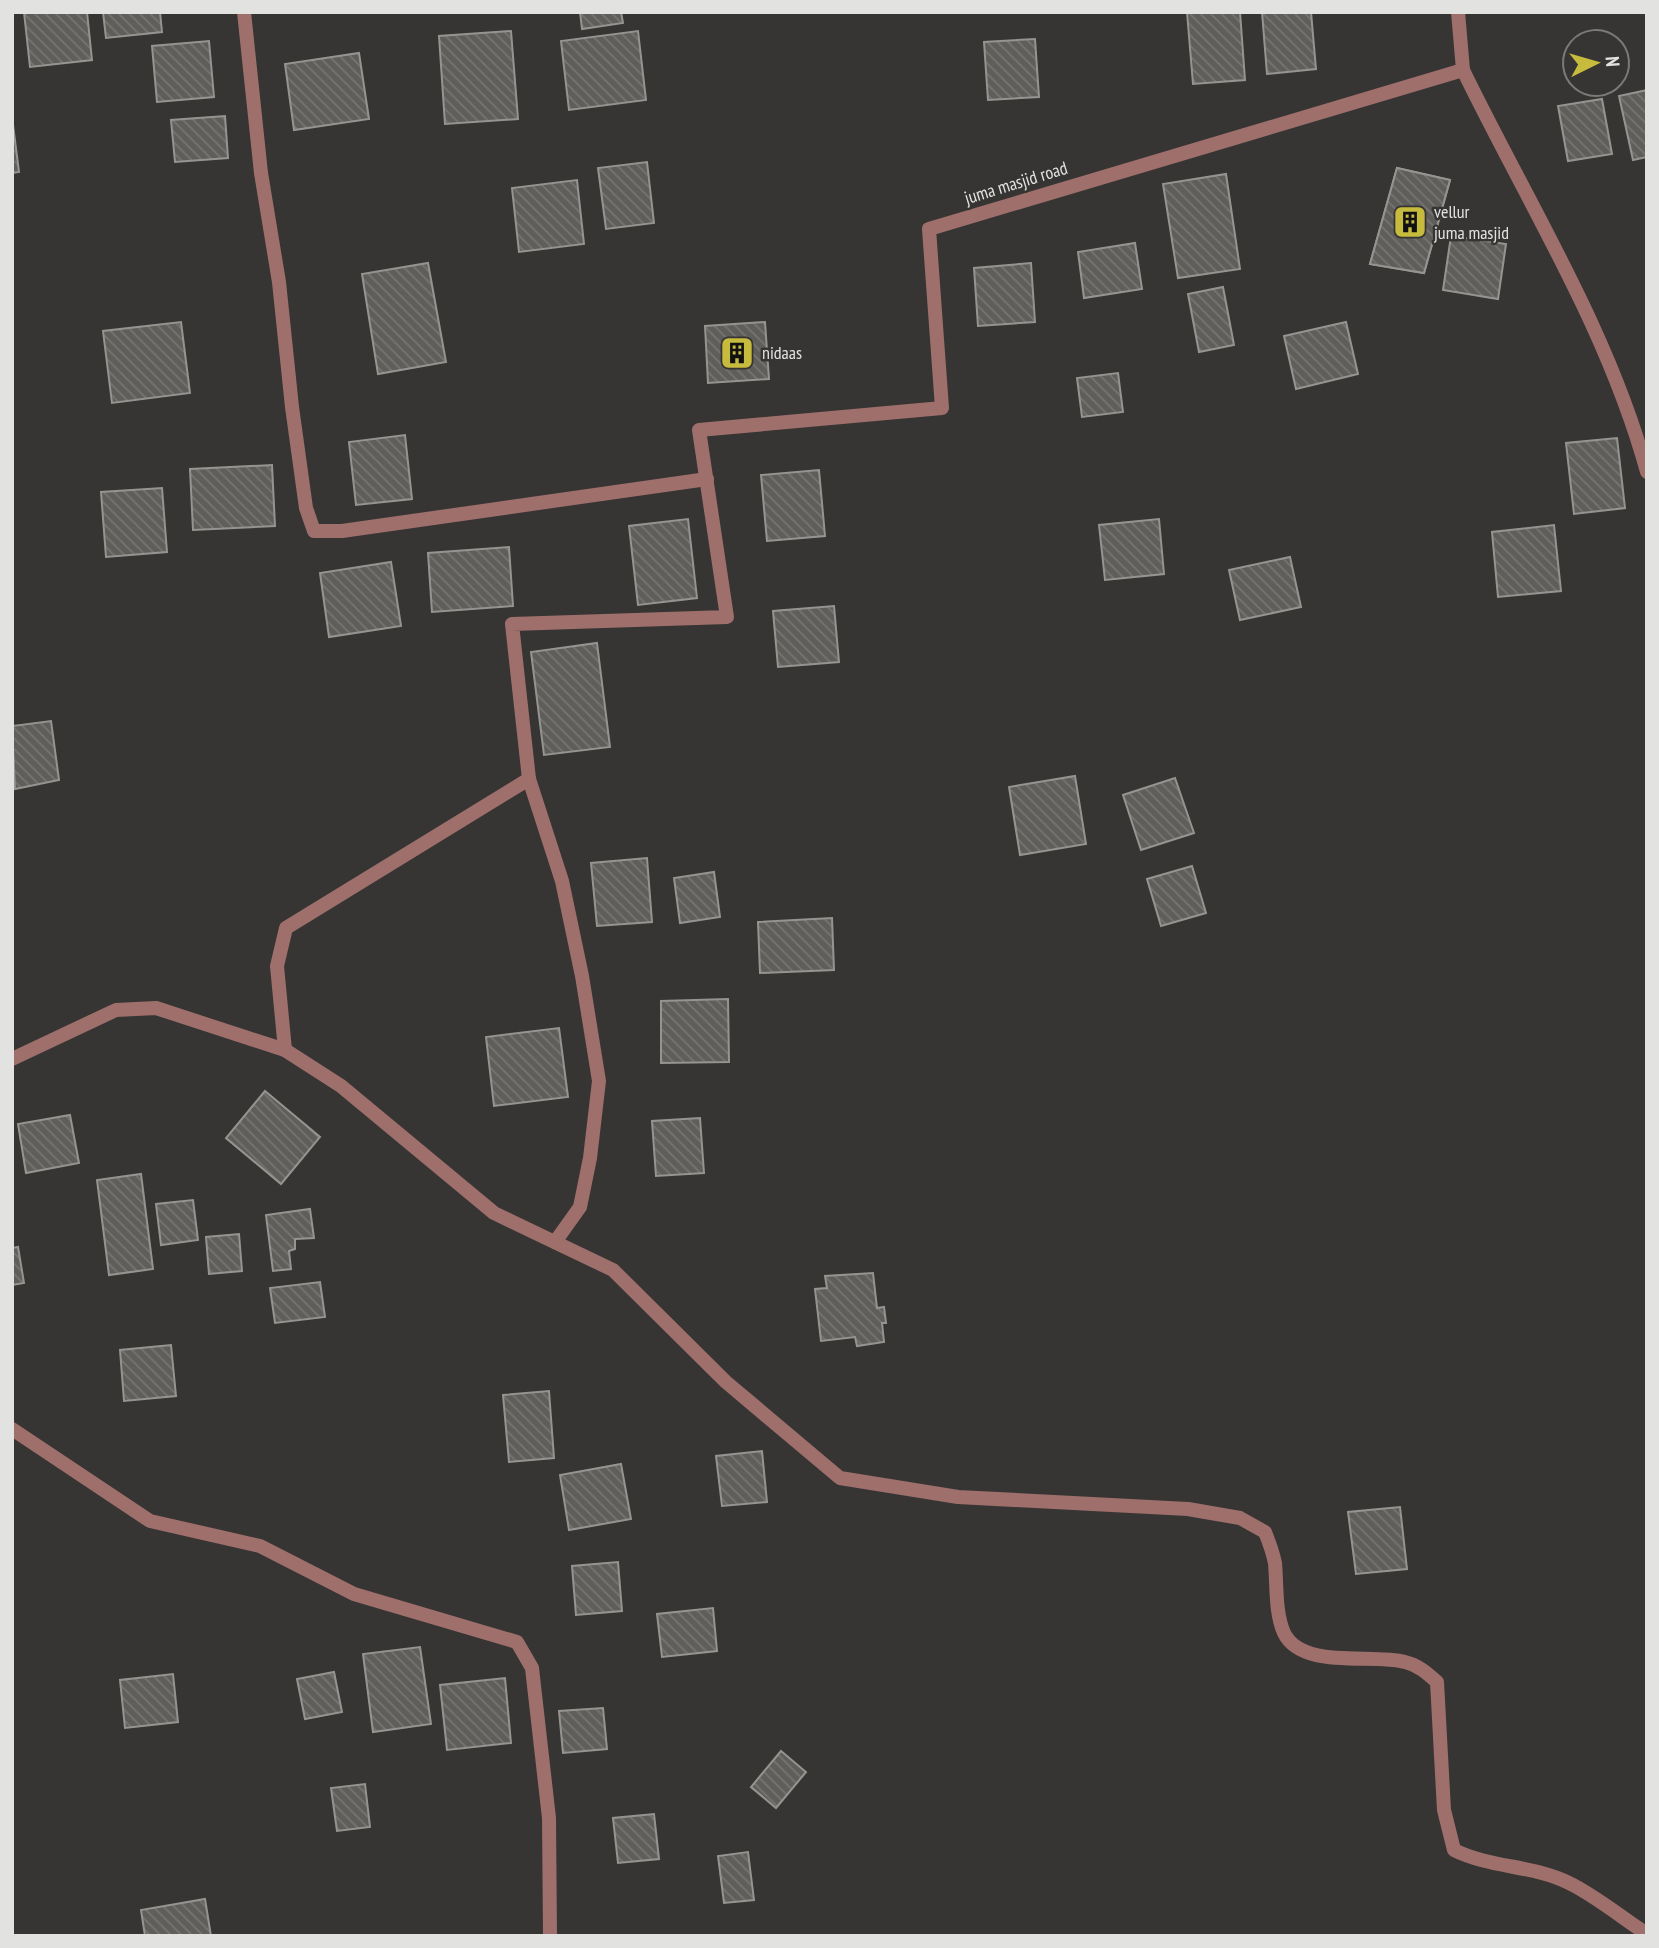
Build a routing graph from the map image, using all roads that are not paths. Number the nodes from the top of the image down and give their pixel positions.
1 (244, 12) edge
2 (1458, 12) edge
3 (1463, 70) junction
4 (1647, 472) edge
5 (707, 479) junction
6 (529, 779) junction
7 (285, 1050) junction
8 (12, 1059) edge
9 (555, 1242) junction
10 (12, 1429) edge
11 (1647, 1934) edge
12 (550, 1936) edge

1 - 5 street
2 - 3 street
3 - 4 street
3 - 5 street, juma masjid road
5 - 6 street
6 - 7 street
6 - 9 street
7 - 8 street
7 - 9 street
9 - 11 street
10 - 12 street

